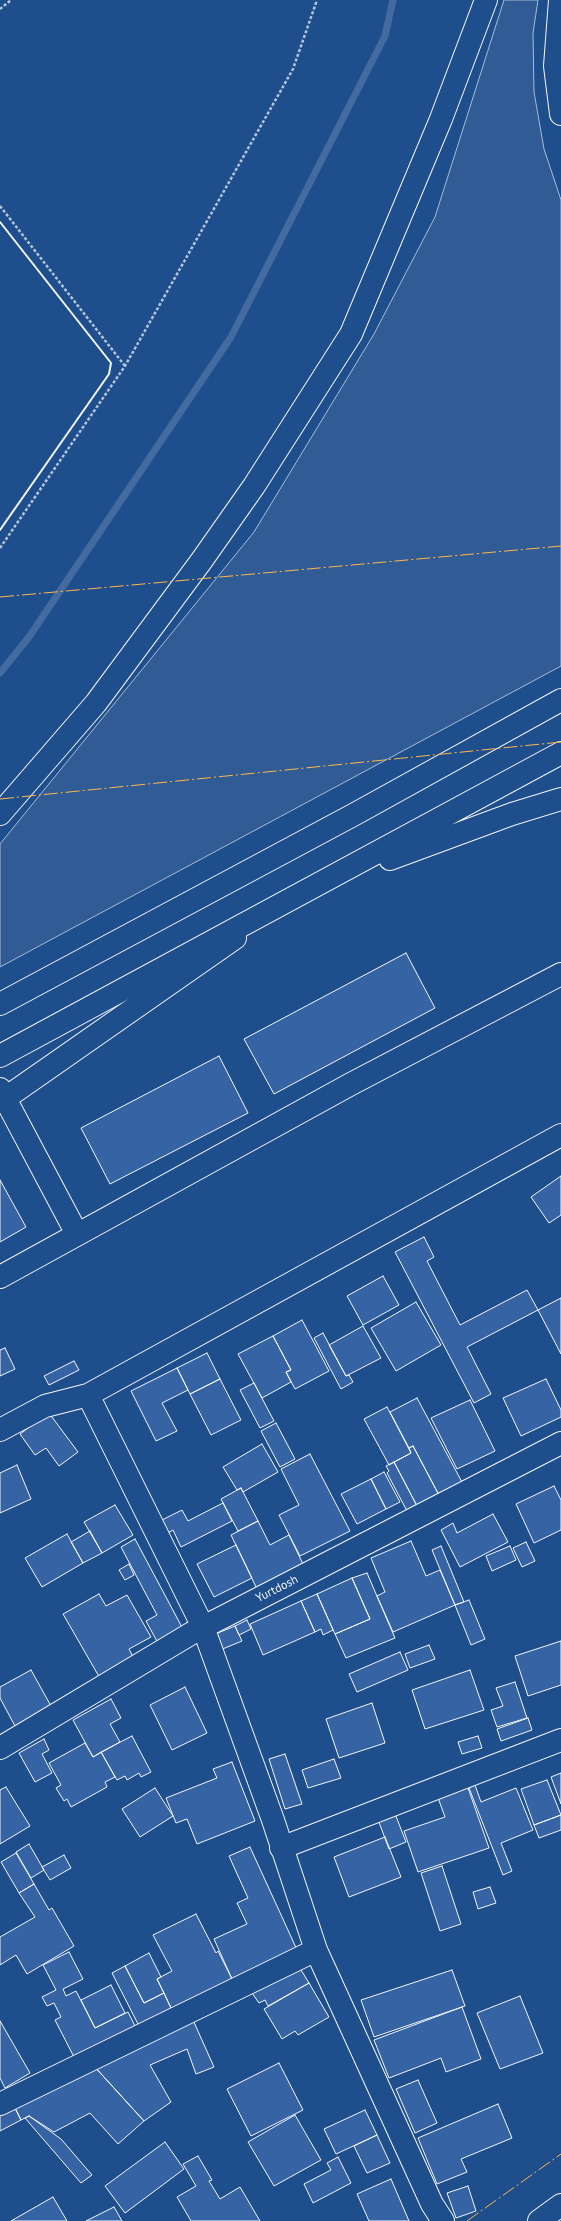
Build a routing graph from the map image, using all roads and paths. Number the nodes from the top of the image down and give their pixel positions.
1 (11, 0) edge
2 (317, 0) edge
3 (486, 0) edge
4 (560, 0) edge
5 (0, 9) edge
6 (561, 114) edge
7 (0, 206) edge
8 (125, 366) junction
9 (0, 548) edge
10 (561, 700) edge
11 (561, 753) edge
12 (561, 799) edge
13 (0, 814) edge
14 (287, 901) junction
15 (561, 974) edge
16 (0, 1004) edge
17 (0, 1056) edge
18 (2, 1097) edge
19 (561, 1135) edge
20 (77, 1234) junction
21 (0, 1277) edge
22 (88, 1396) junction
23 (0, 1430) edge
24 (561, 1443) edge
25 (203, 1627) junction
26 (561, 1740) edge
27 (0, 1748) edge
28 (281, 1848) junction
29 (316, 1950) junction
30 (0, 2104) edge
31 (561, 2205) edge
32 (443, 2221) edge
33 (539, 2221) edge

1 - 5 path
2 - 8 path
3 - 13 main road
4 - 6 main road
7 - 8 path
8 - 9 path
10 - 16 main road
11 - 14 main road
12 - 14 main road
14 - 17 main road
14 - 18 main road
15 - 20 main road
18 - 20 main road
19 - 22 main road
20 - 21 main road
22 - 23 main road
22 - 25 main road
24 - 25 main road, Yurtdosh
25 - 27 main road, Yurtdosh
25 - 28 main road
26 - 28 main road
28 - 29 main road
29 - 30 main road
29 - 32 main road
31 - 33 main road

